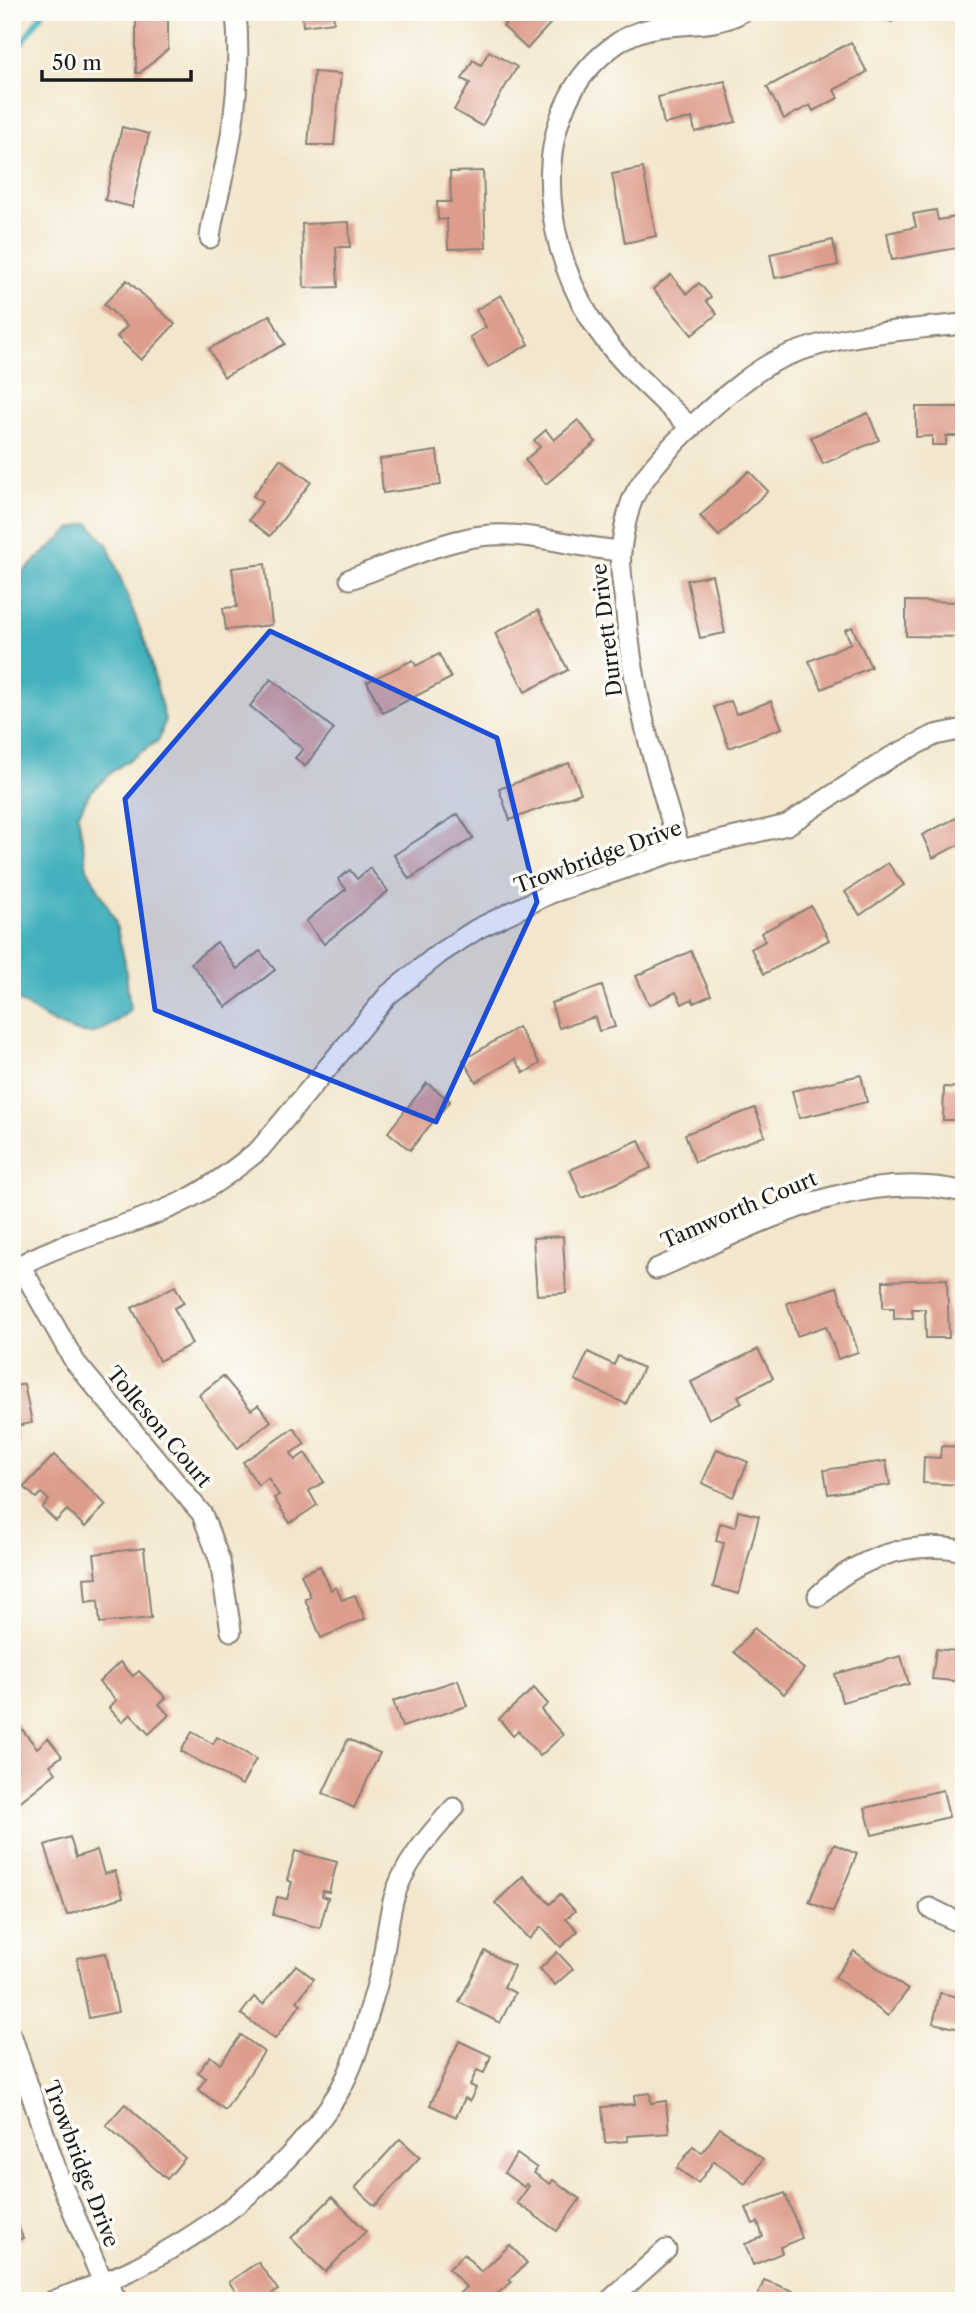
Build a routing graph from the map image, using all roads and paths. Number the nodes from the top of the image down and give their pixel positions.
1 (236, 12) edge
2 (743, 12) edge
3 (210, 238) dead end
4 (964, 324) edge
5 (691, 428) junction
6 (621, 551) junction
7 (350, 579) dead end
8 (964, 729) edge
9 (680, 850) junction
10 (964, 1192) edge
11 (16, 1268) edge
12 (656, 1269) dead end
13 (964, 1551) edge
14 (818, 1596) dead end
15 (231, 1630) dead end
16 (454, 1808) dead end
17 (930, 1908) dead end
18 (964, 1925) edge
19 (12, 2037) edge
20 (666, 2250) dead end
21 (103, 2282) junction
22 (53, 2301) edge
23 (119, 2301) edge
24 (609, 2301) edge

1 - 3 street
2 - 5 street
4 - 5 street, Durrett Drive
5 - 6 street, Durrett Drive
6 - 7 street
6 - 9 street, Durrett Drive
8 - 9 street, Trowbridge Drive
9 - 11 street, Trowbridge Drive
10 - 12 street, Tamworth Court
11 - 15 street, Tolleson Court
13 - 14 street
16 - 21 street
17 - 18 street
19 - 21 street, Trowbridge Drive
20 - 24 street
21 - 22 street
21 - 23 street, Trowbridge Drive

